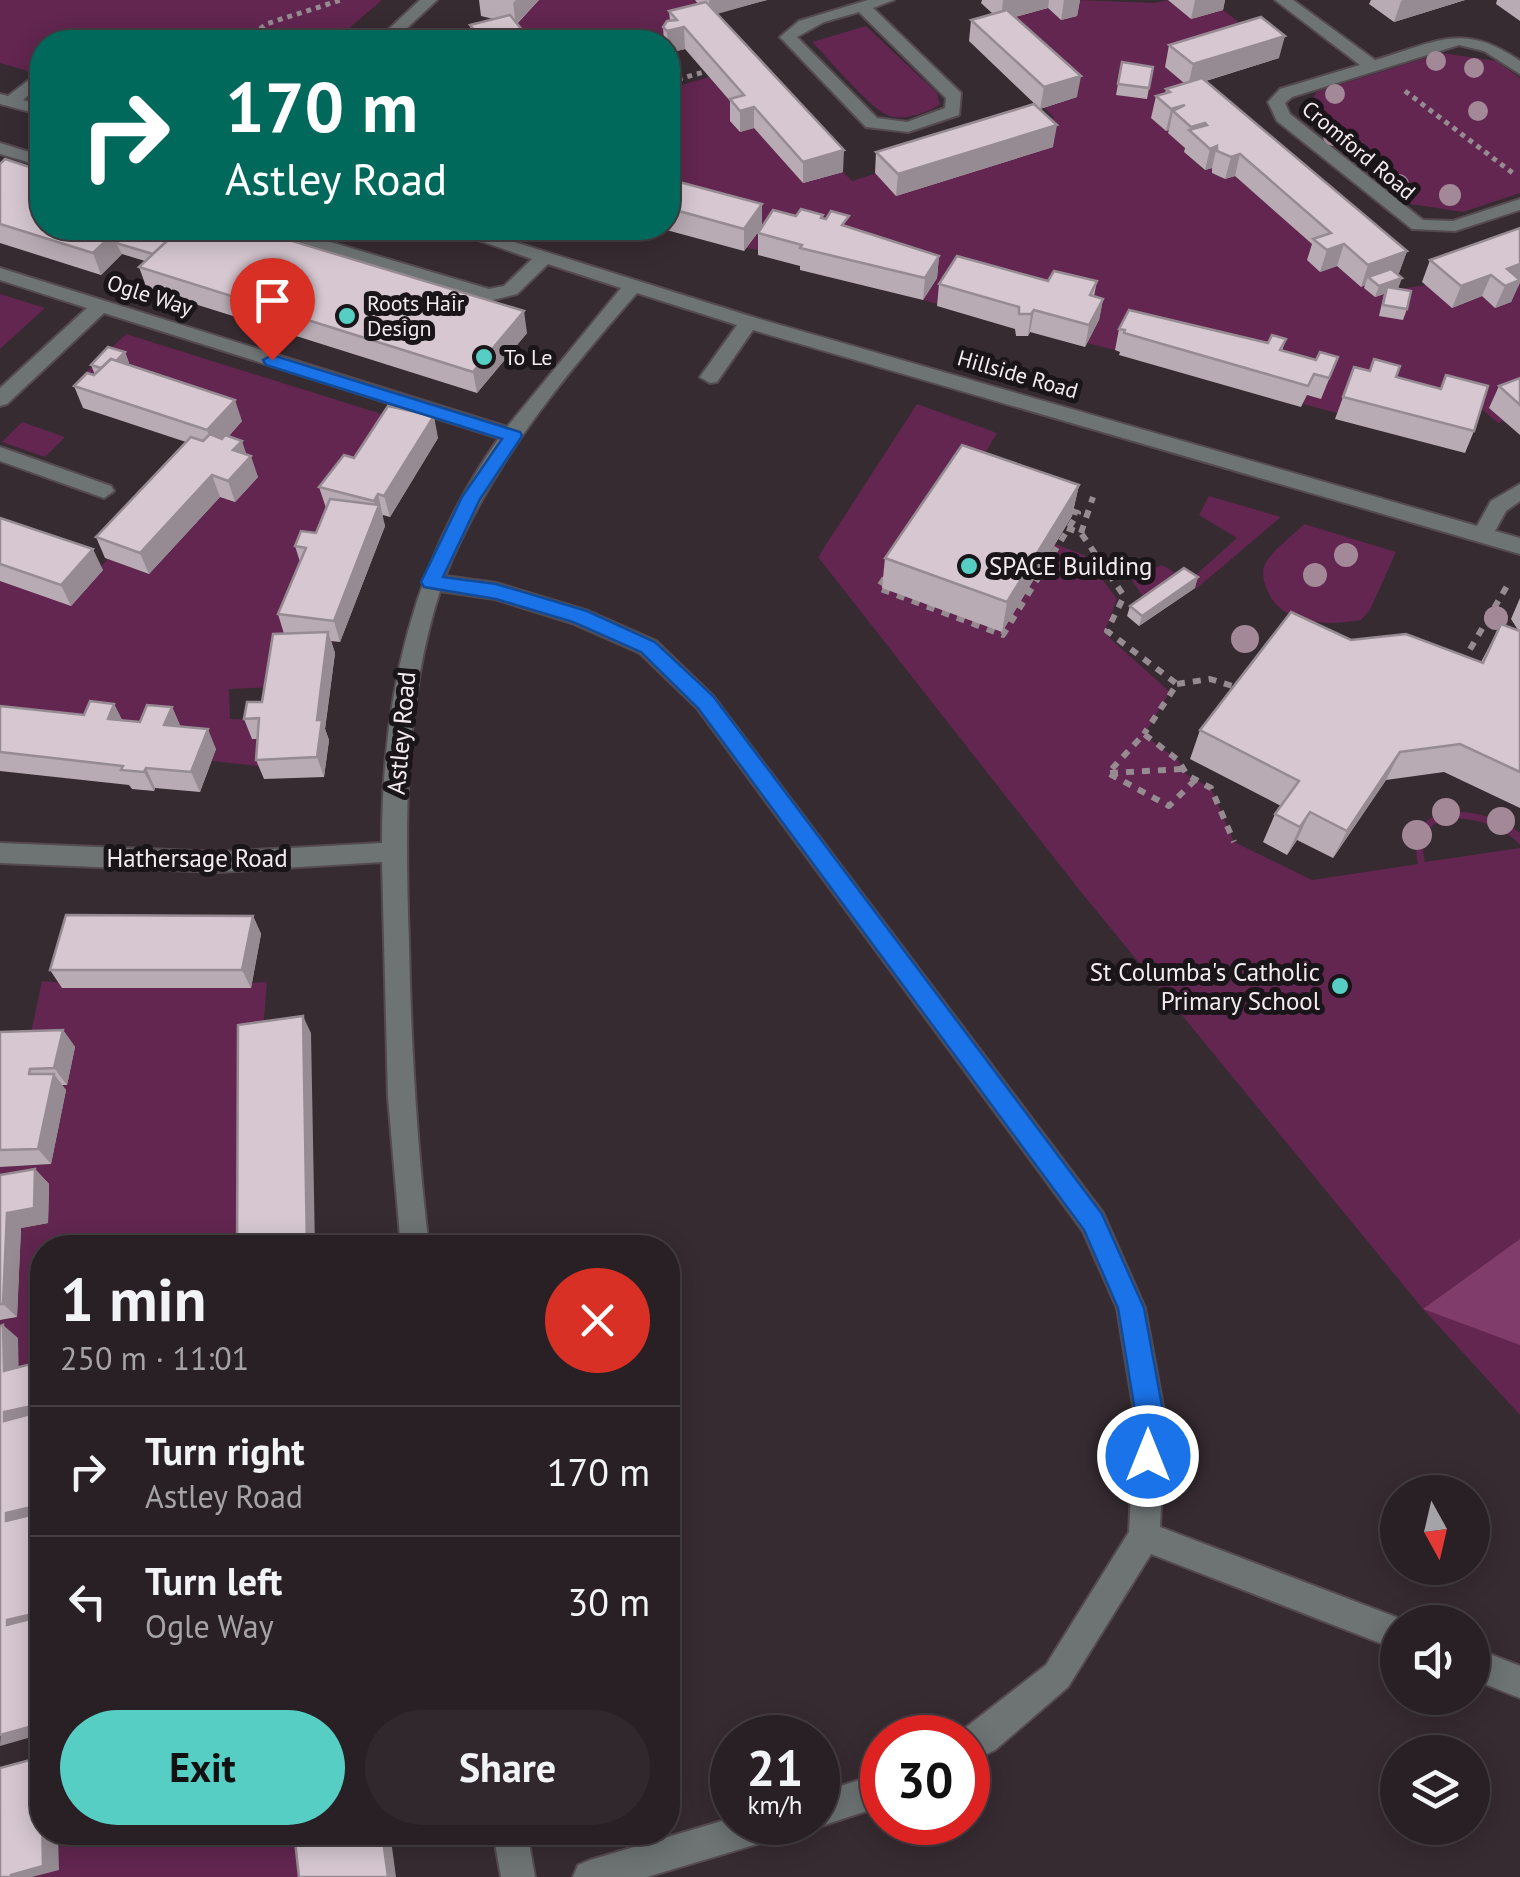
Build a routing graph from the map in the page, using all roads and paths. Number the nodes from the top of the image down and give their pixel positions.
1 (342, 0) edge
2 (429, 0) edge
3 (886, 0) edge
4 (1282, 0) edge
5 (864, 6) junction
6 (259, 30) edge
7 (396, 30) edge
8 (1372, 66) junction
9 (1520, 69) edge
10 (704, 72) edge
11 (680, 79) edge
12 (30, 83) edge
13 (1396, 84) dead end
14 (5, 100) edge
15 (30, 107) edge
16 (0, 148) edge
17 (30, 157) edge
18 (1520, 179) edge
19 (1520, 204) edge
20 (306, 240) edge
21 (516, 240) edge
22 (545, 257) junction
23 (0, 274) edge
24 (633, 286) junction
25 (101, 306) junction
26 (749, 322) junction
27 (710, 377) dead end
28 (0, 399) edge
29 (513, 436) junction
30 (0, 454) edge
31 (104, 491) dead end
32 (1520, 492) edge
33 (1093, 497) dead end
34 (1067, 528) junction
35 (1080, 532) junction
36 (1483, 536) junction
37 (1520, 546) edge
38 (431, 582) junction
39 (1507, 586) dead end
40 (1477, 638) junction
41 (1495, 644) edge
42 (1459, 670) edge
43 (1252, 678) edge
44 (1177, 684) junction
45 (1144, 734) junction
46 (1183, 769) junction
47 (1108, 773) junction
48 (1195, 780) junction
49 (1234, 842) dead end
50 (394, 852) junction
51 (0, 853) edge
52 (415, 1235) edge
53 (1144, 1536) junction
54 (1380, 1627) edge
55 (1490, 1670) edge
56 (1520, 1682) edge
57 (990, 1729) edge
58 (710, 1841) edge
59 (512, 1845) edge
60 (518, 1877) edge
61 (590, 1877) edge

1 - 6 path
2 - 7 street
3 - 5 street
4 - 8 street
5 - 5 street
8 - 9 street, Cromford Road
8 - 19 street, Cromford Road
10 - 11 path
12 - 14 street
13 - 18 path
14 - 15 street
16 - 17 street
20 - 22 street
21 - 22 street, Hillside Road
22 - 24 street, Hillside Road
23 - 25 street, Ogle Way
24 - 26 street, Hillside Road
24 - 29 street, Astley Road
25 - 28 street
25 - 29 street, Ogle Way
26 - 27 street
26 - 36 street, Hillside Road
29 - 38 street, Astley Road
30 - 31 street
32 - 36 street
33 - 35 path
34 - 34 path
34 - 35 path
35 - 44 path
36 - 37 street, Hillside Road
38 - 50 street, Astley Road
38 - 53 street
39 - 40 path
40 - 41 path
40 - 42 path
43 - 44 path
44 - 45 path
45 - 46 path
45 - 47 path
46 - 47 path
46 - 48 path
47 - 48 path
48 - 49 path
50 - 51 street, Hathersage Road
50 - 52 street, Astley Road
53 - 54 street
53 - 57 street
55 - 56 street
58 - 61 street
59 - 60 street

